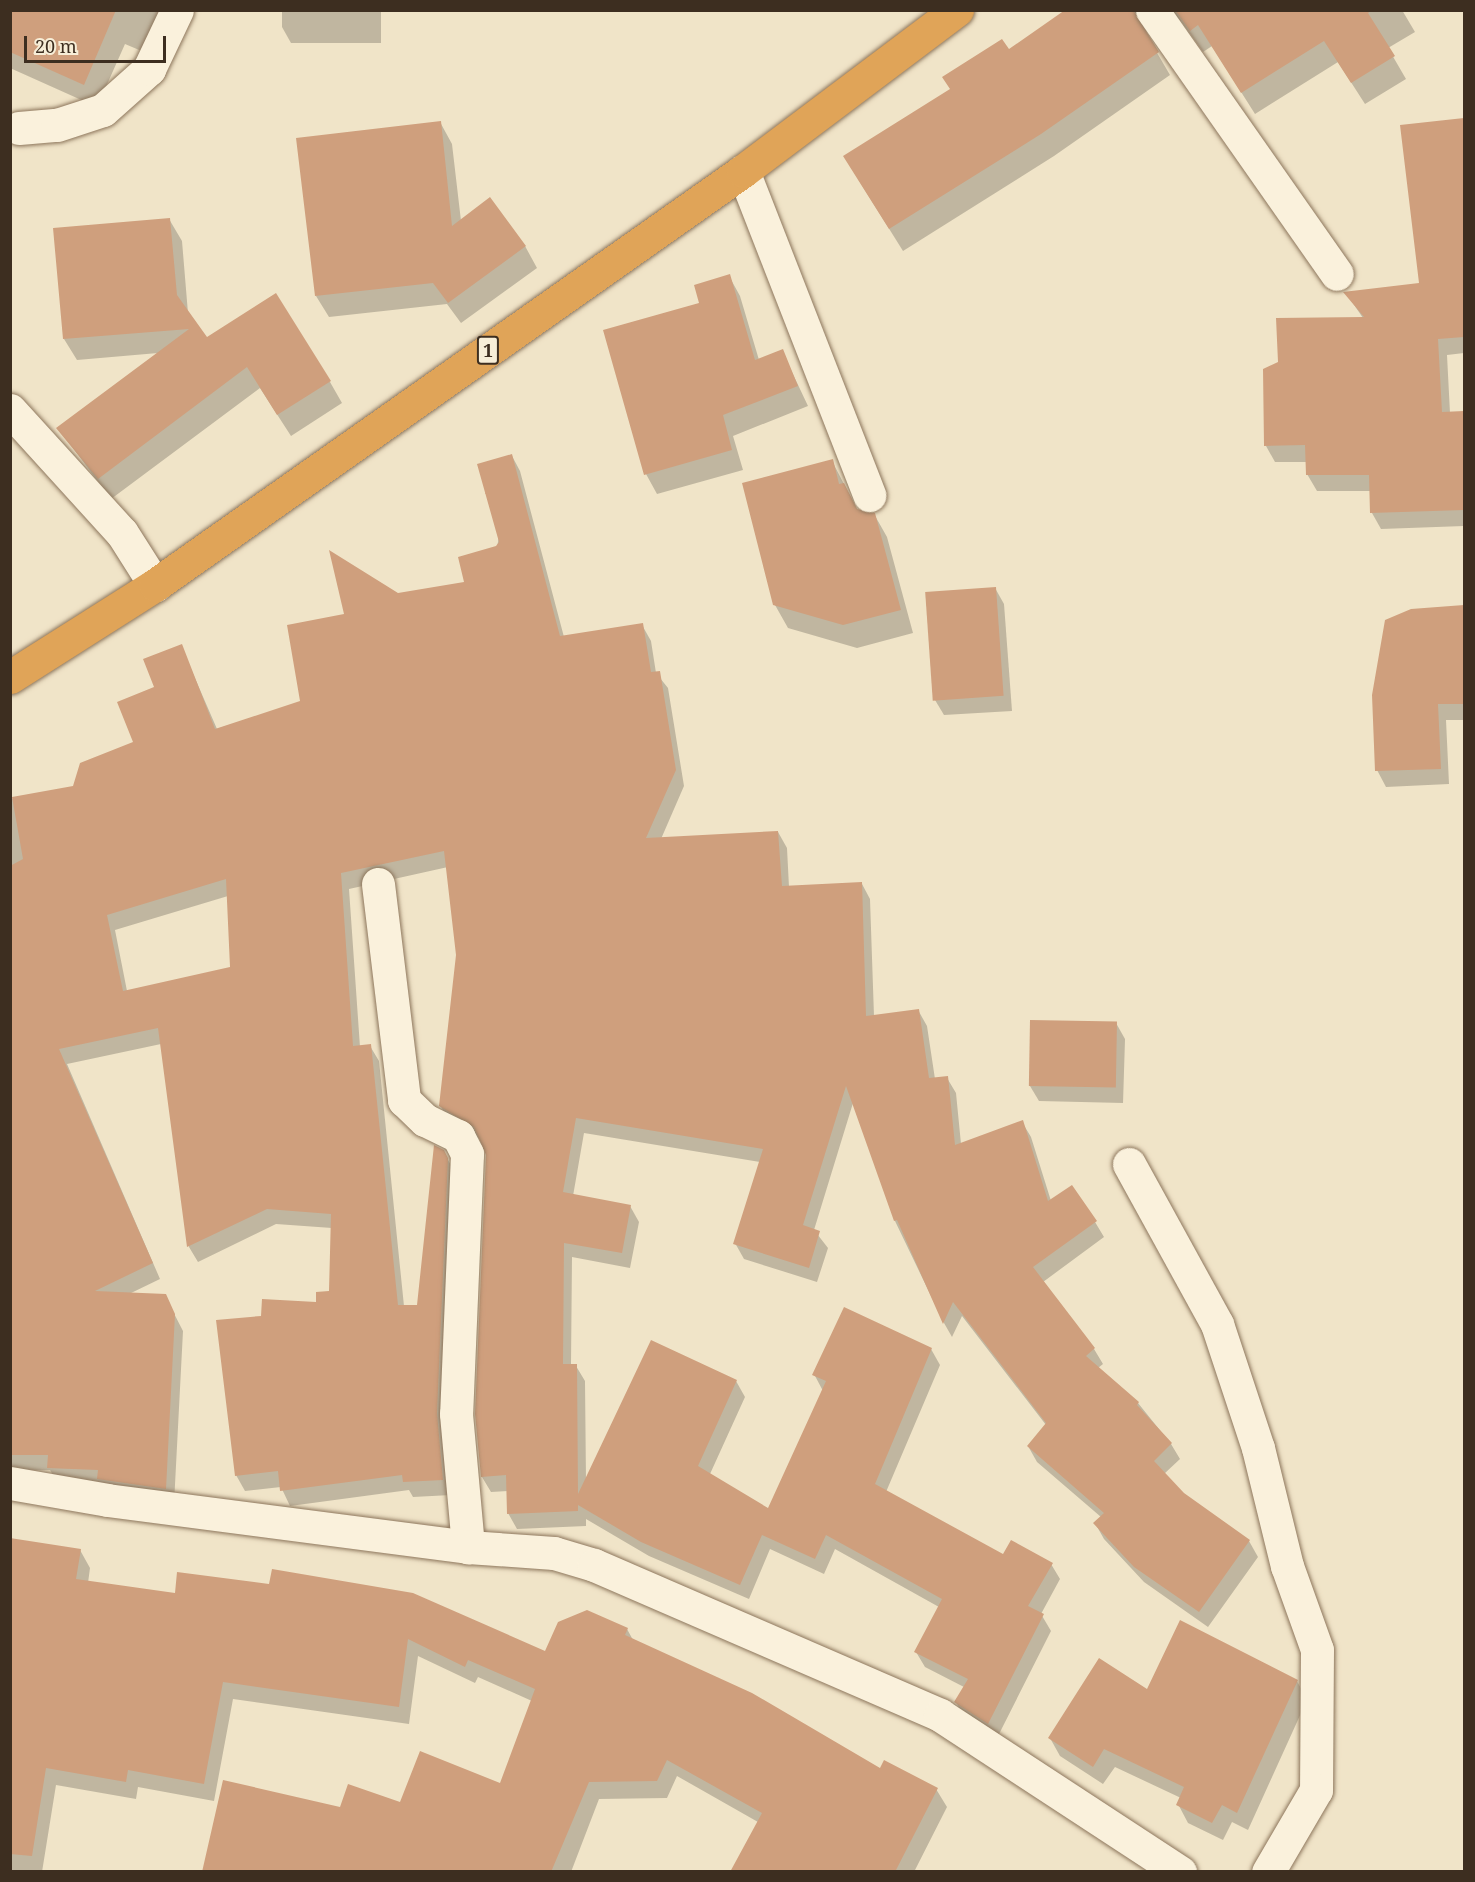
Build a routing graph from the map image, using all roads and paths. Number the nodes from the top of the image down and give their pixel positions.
1 (177, 10) edge
2 (957, 10) edge
3 (1152, 10) edge
4 (14, 131) edge
5 (743, 171) junction
6 (1337, 274) dead end
7 (10, 410) edge
8 (869, 495) dead end
9 (155, 585) junction
10 (10, 677) edge
11 (378, 884) dead end
12 (1129, 1164) dead end
13 (10, 1483) edge
14 (468, 1547) junction
15 (1179, 1872) edge
16 (1268, 1872) edge

1 - 4 street
2 - 5 highway, 1
3 - 6 street
5 - 8 street
5 - 9 highway, 1
7 - 9 street
9 - 10 highway, 1
11 - 14 street
12 - 16 street
13 - 14 street
14 - 15 street

